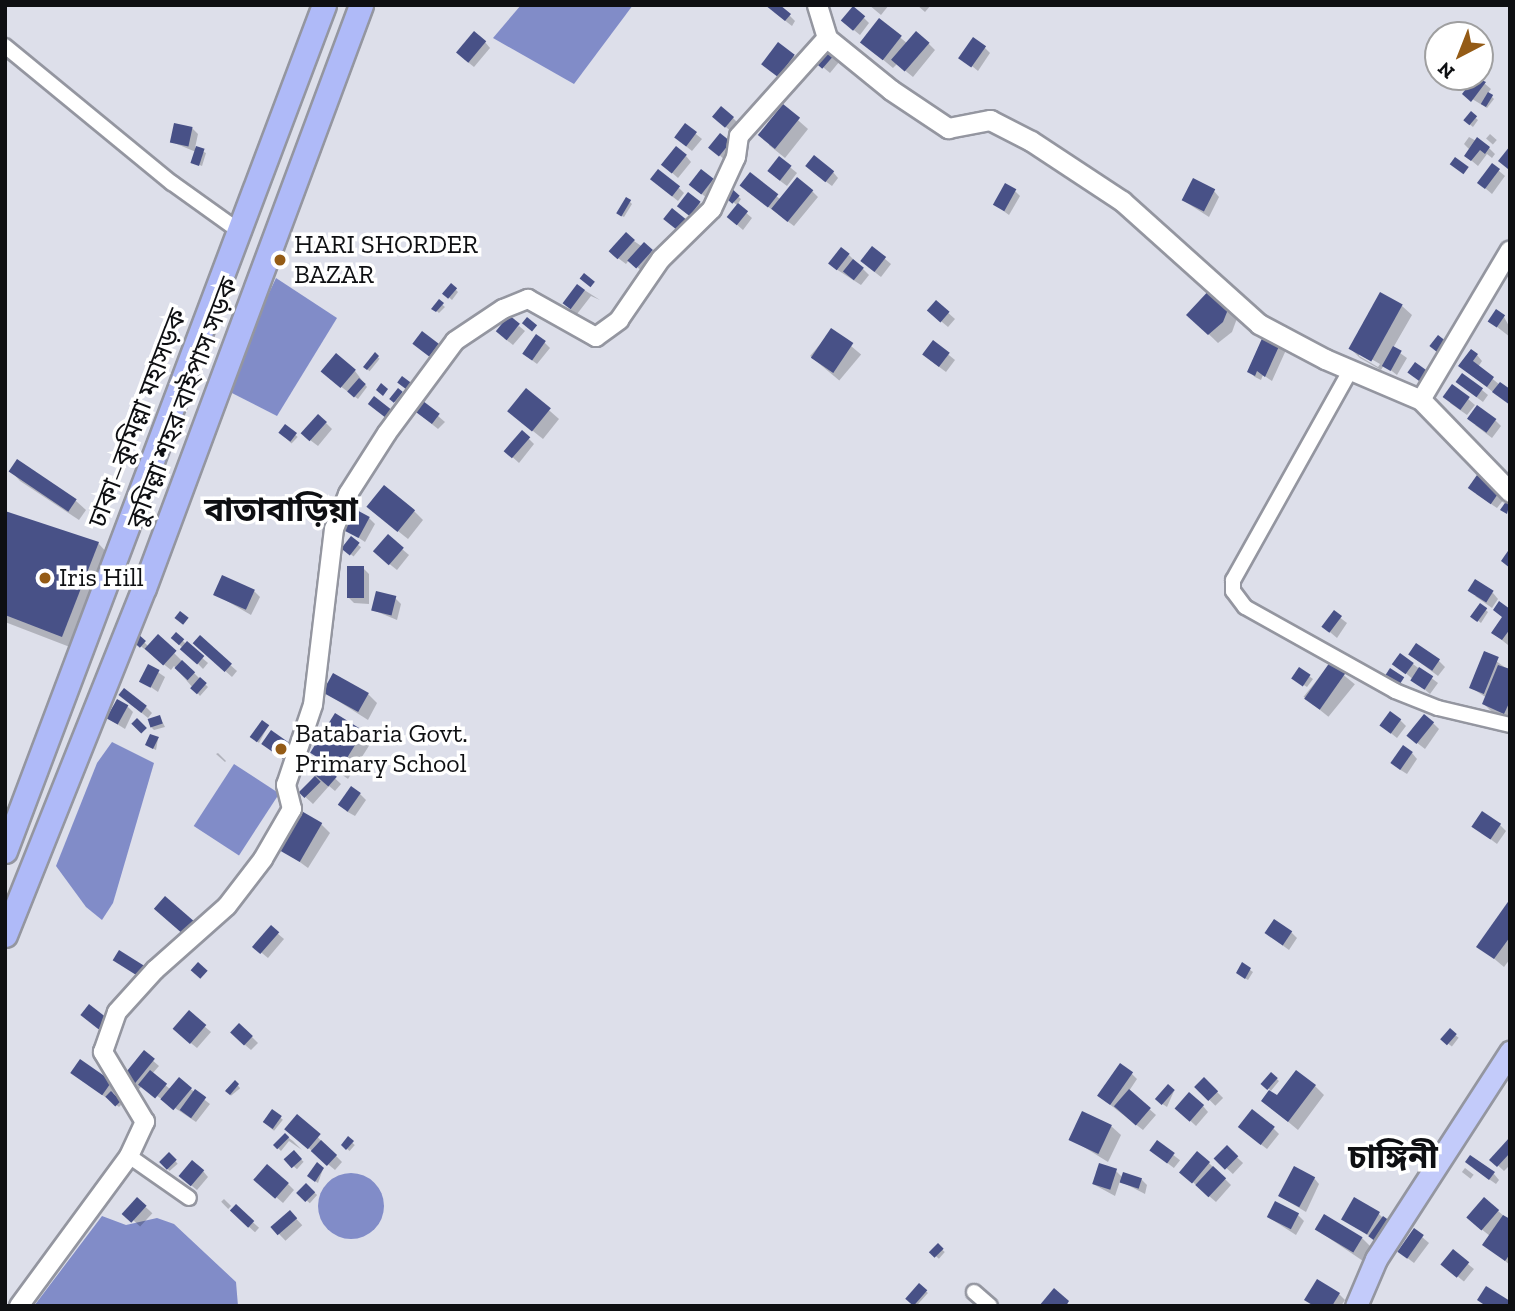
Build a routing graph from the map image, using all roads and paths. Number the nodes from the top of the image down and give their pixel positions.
1 (324, 5) edge
2 (361, 5) edge
3 (817, 5) edge
4 (827, 38) junction
5 (5, 47) edge
6 (239, 231) junction
7 (1510, 250) edge
8 (1350, 371) junction
9 (1421, 400) junction
10 (1510, 492) edge
11 (1510, 725) edge
12 (5, 851) edge
13 (5, 935) edge
14 (1510, 1052) edge
15 (129, 1156) junction
16 (189, 1198) dead end
17 (974, 1292) dead end
18 (19, 1306) edge
19 (990, 1306) edge
20 (1356, 1306) edge

1 - 6 highway, ঢাকা–কুমিল্লা মহাসড়ক
2 - 13 highway, কুমিল্লা শহর বাইপাস সড়ক
3 - 4 main road
4 - 8 main road
4 - 15 street
5 - 6 street
6 - 12 highway, ঢাকা–কুমিল্লা মহাসড়ক
7 - 9 street
8 - 9 main road
8 - 11 street
9 - 10 main road
14 - 20 main road
15 - 16 street
15 - 18 street
17 - 19 street

